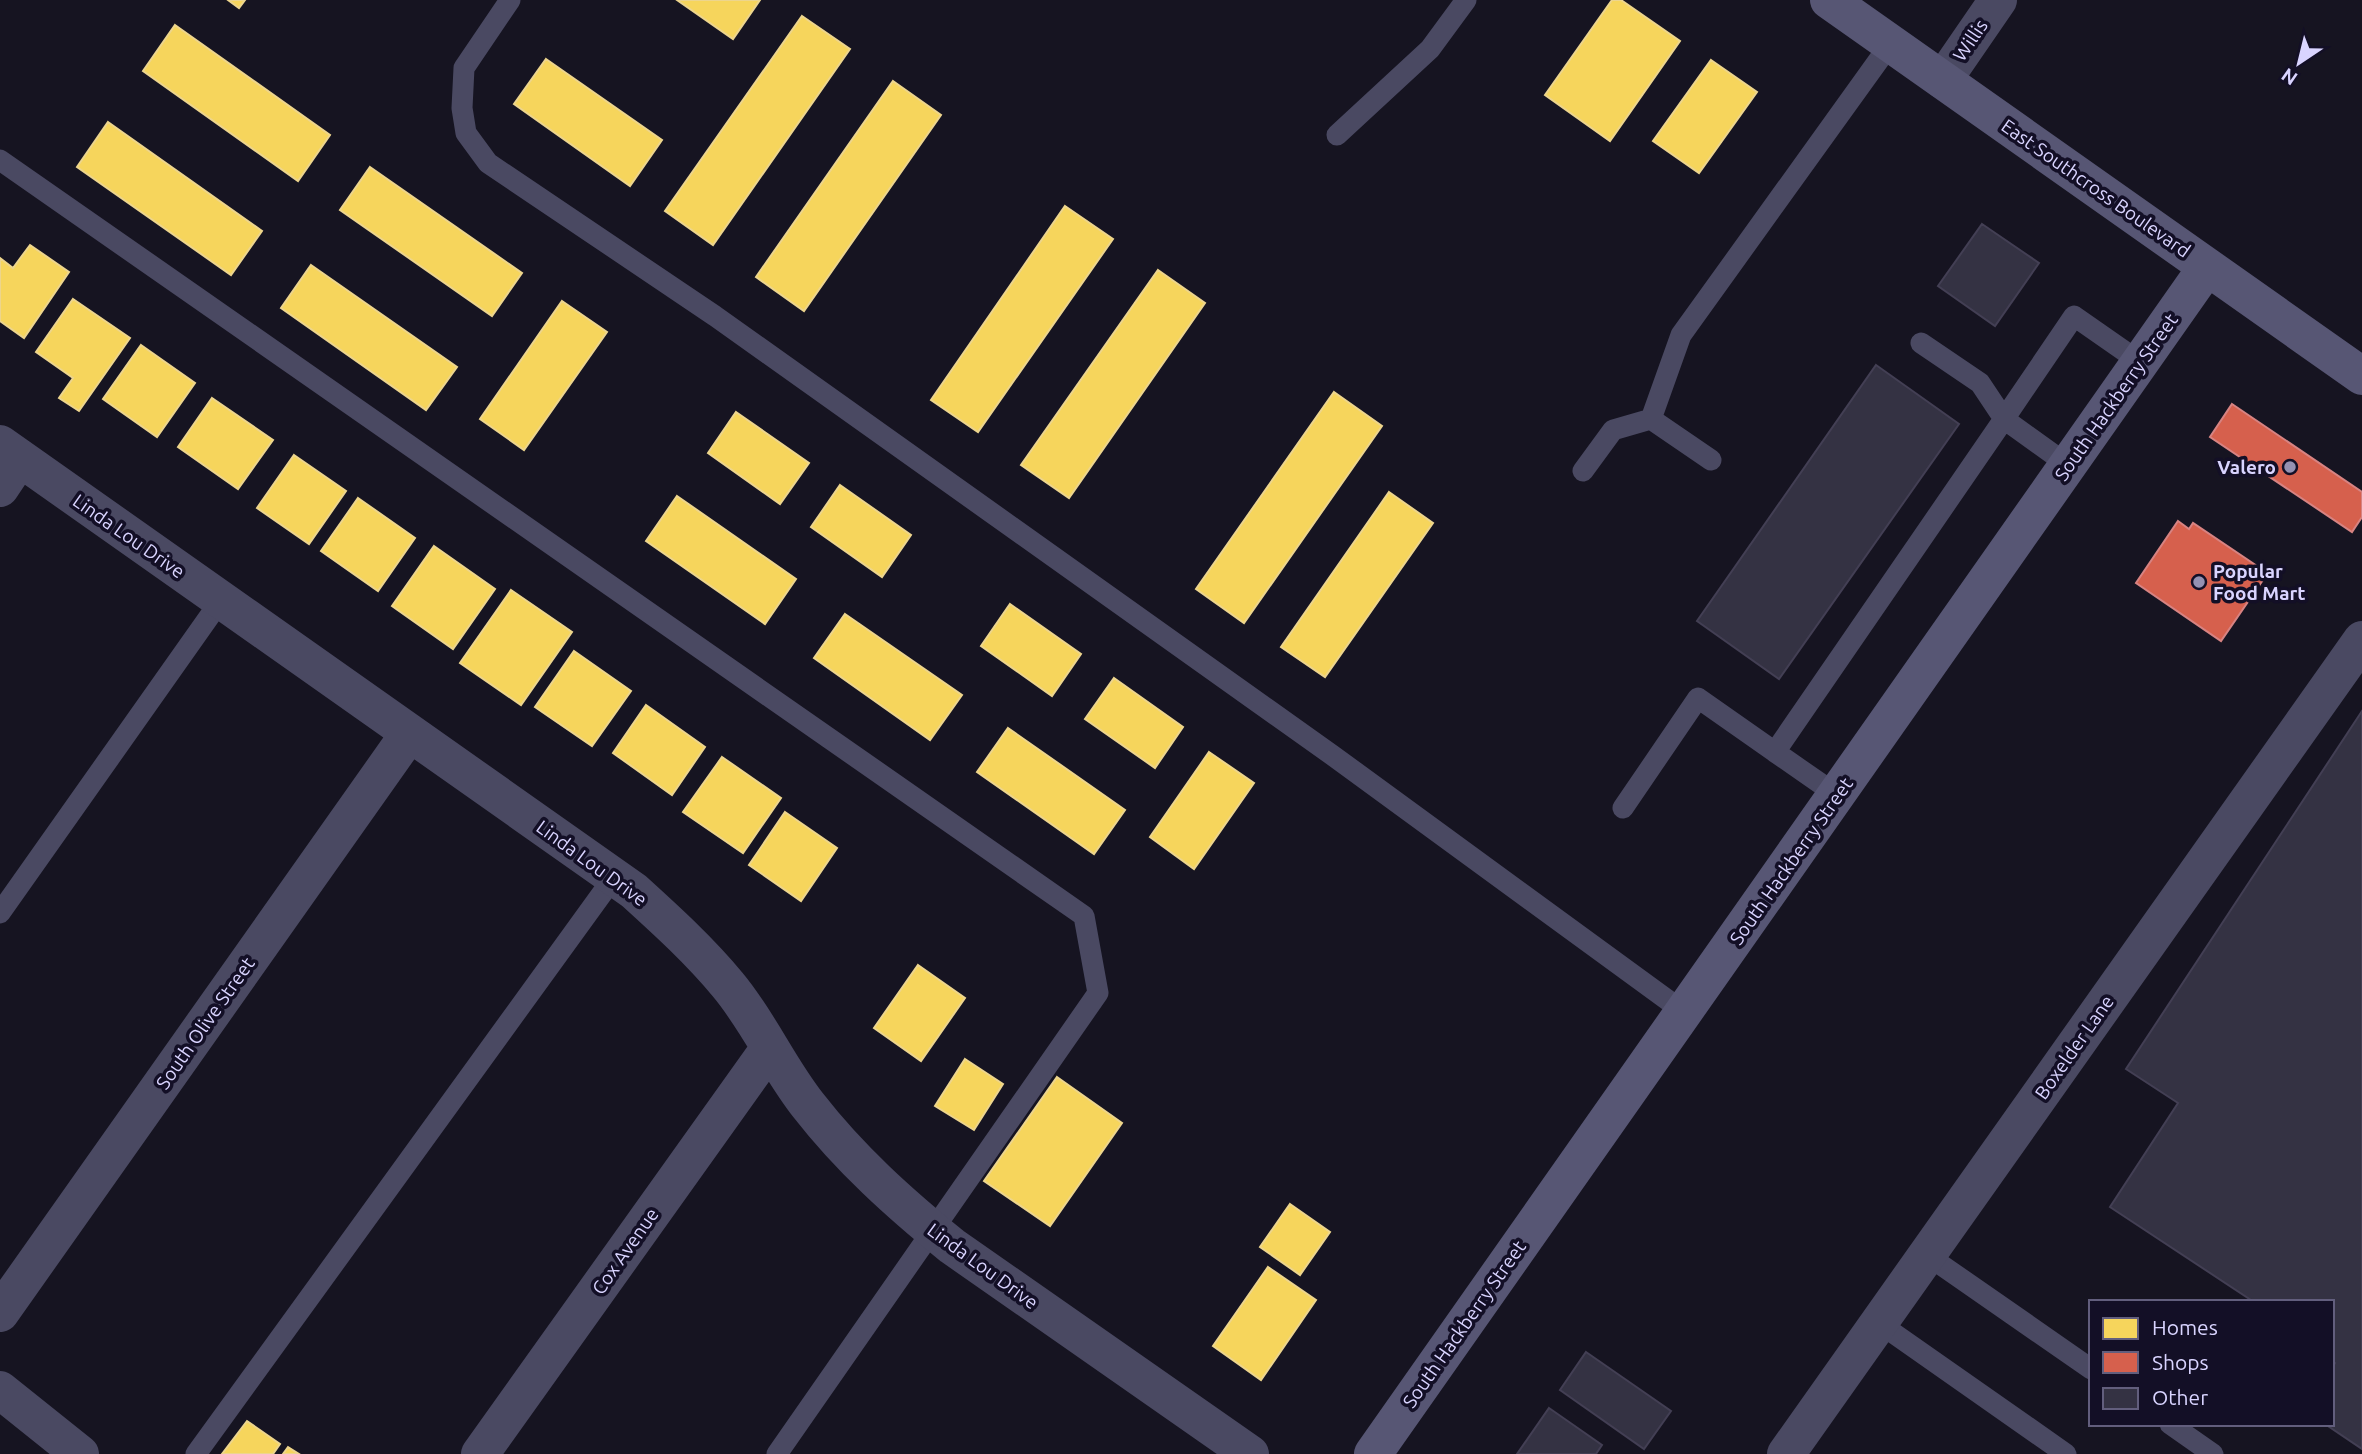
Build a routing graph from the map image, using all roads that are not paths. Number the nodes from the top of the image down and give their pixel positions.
1 (510, 0) edge
2 (1465, 0) edge
3 (1829, 0) edge
4 (1998, 0) edge
5 (1891, 43) junction
6 (1943, 80) junction
7 (1337, 135) dead end
8 (0, 160) edge
9 (2207, 267) junction
10 (1921, 343) dead end
11 (2140, 362) junction
12 (2362, 376) edge
13 (1651, 419) junction
14 (2004, 419) junction
15 (1711, 460) dead end
16 (7, 463) edge
17 (2068, 465) junction
18 (1583, 471) dead end
19 (221, 600) junction
20 (2362, 640) edge
21 (409, 734) junction
22 (1775, 752) junction
23 (1837, 795) junction
24 (1623, 807) dead end
25 (614, 877) junction
26 (0, 913) edge
27 (1684, 1012) junction
28 (769, 1049) junction
29 (933, 1231) junction
30 (1927, 1255) junction
31 (0, 1313) edge
32 (1879, 1323) junction
33 (2089, 1368) edge
34 (0, 1390) edge
35 (2173, 1426) edge
36 (80, 1454) edge
37 (197, 1454) edge
38 (480, 1454) edge
39 (777, 1454) edge
40 (1250, 1454) edge
41 (1373, 1454) edge
42 (1786, 1454) edge
43 (2066, 1454) edge
44 (2213, 1454) edge

1 - 27 lane
2 - 7 lane
3 - 5 main road, East Southcross Boulevard
4 - 6 street, Willis
5 - 6 main road, East Southcross Boulevard
5 - 13 lane
6 - 9 main road, East Southcross Boulevard
8 - 29 lane
9 - 11 main road, South Hackberry Street
9 - 12 main road, East Southcross Boulevard
10 - 14 lane
11 - 14 lane
11 - 17 main road, South Hackberry Street
13 - 15 lane
13 - 18 lane
14 - 17 lane
14 - 22 lane
16 - 19 street, Linda Lou Drive
17 - 23 main road, South Hackberry Street
19 - 21 street, Linda Lou Drive
19 - 26 lane
20 - 30 street, Boxelder Lane
21 - 25 street, Linda Lou Drive
21 - 31 street, South Olive Street
22 - 23 lane
22 - 24 lane
23 - 27 main road, South Hackberry Street
25 - 28 street, Linda Lou Drive
25 - 37 lane
27 - 41 main road, South Hackberry Street
28 - 29 street, Linda Lou Drive
28 - 38 street, Cox Avenue
29 - 39 lane
29 - 40 street, Linda Lou Drive
30 - 32 street, Boxelder Lane
30 - 33 lane
32 - 42 street, Boxelder Lane
32 - 43 lane
34 - 36 street
35 - 44 lane

